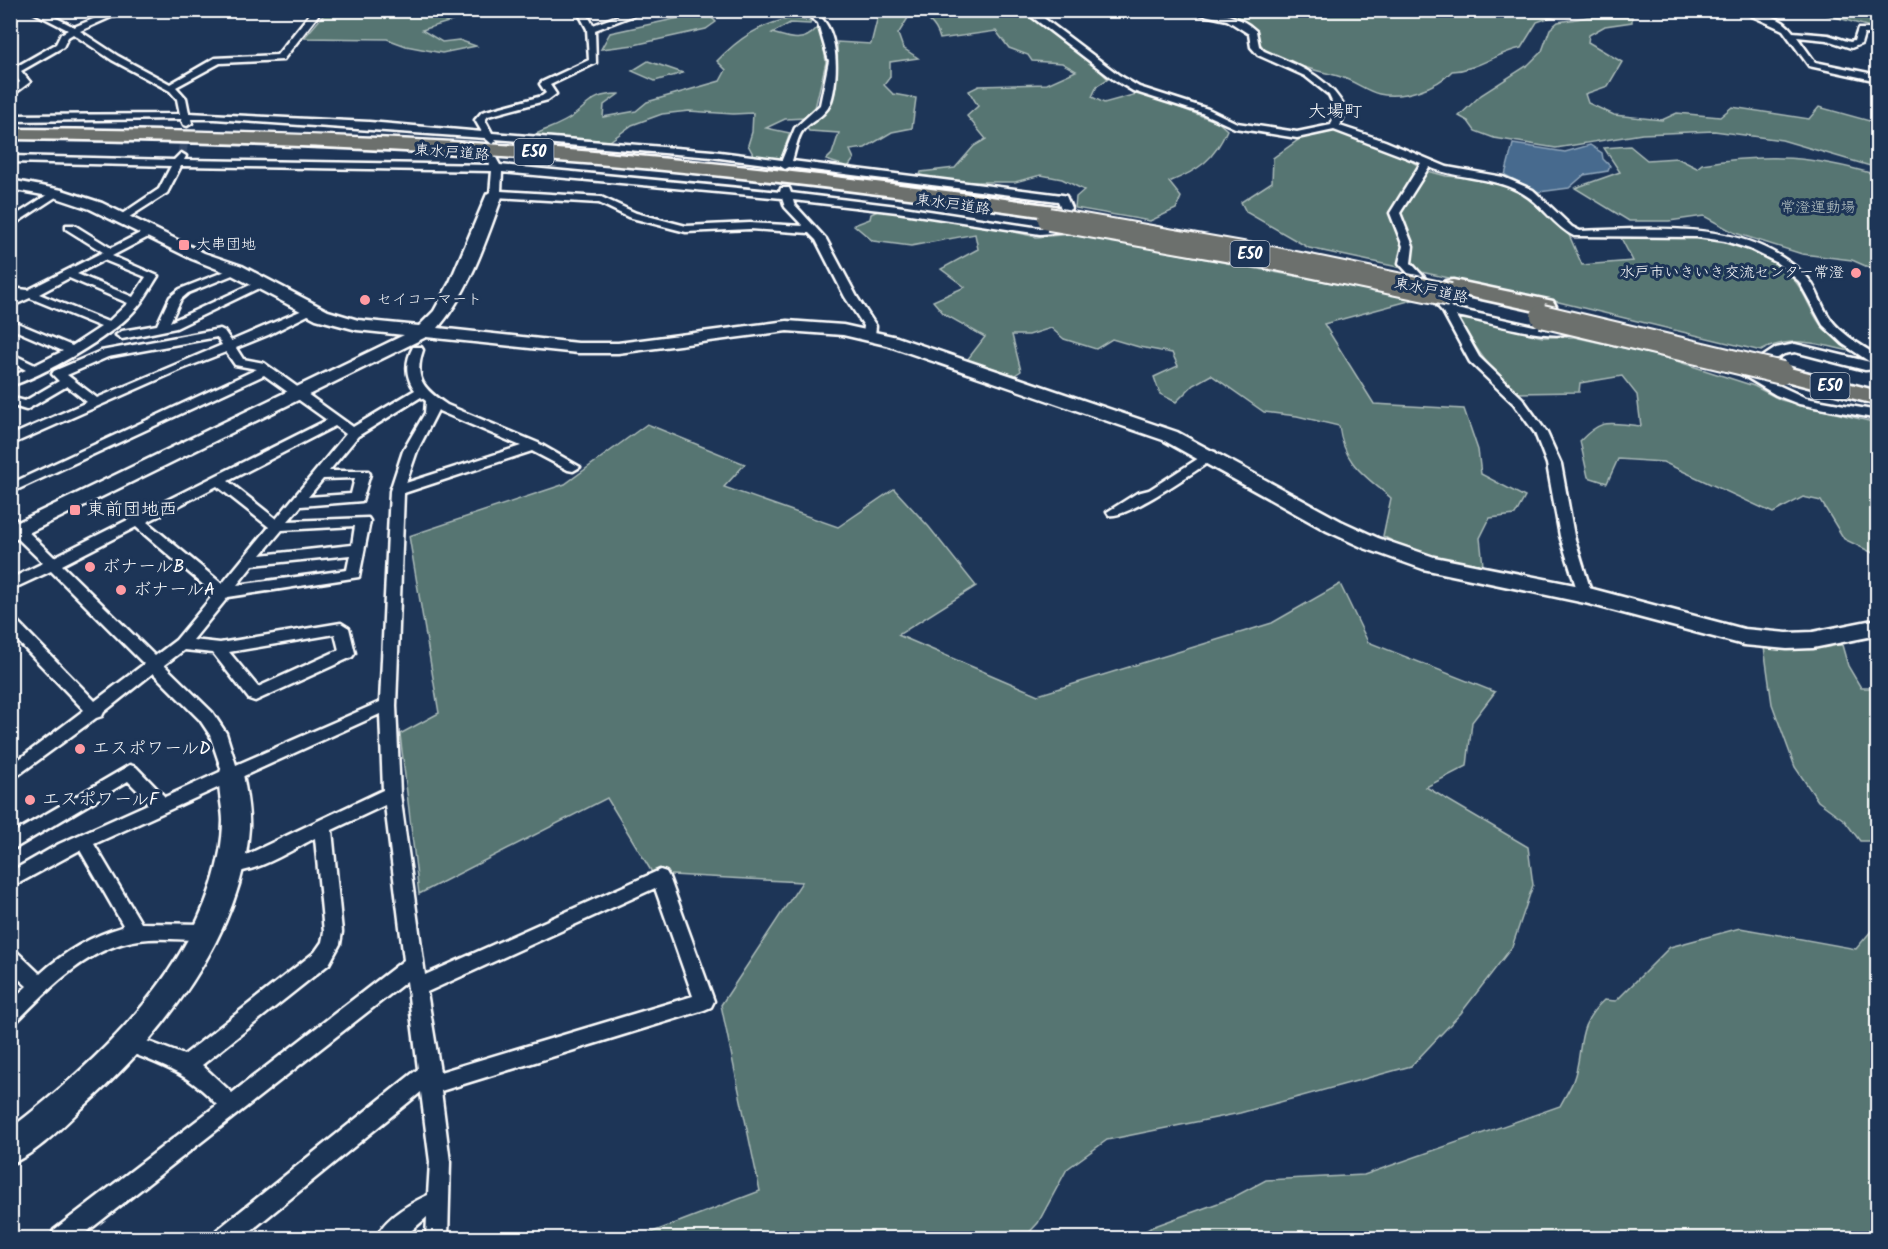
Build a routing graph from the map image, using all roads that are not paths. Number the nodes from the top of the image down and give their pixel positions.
1 (33, 10) edge
2 (123, 10) edge
3 (318, 10) edge
4 (581, 10) edge
5 (643, 10) edge
6 (805, 10) edge
7 (1027, 10) edge
8 (1186, 10) edge
9 (1743, 10) edge
10 (591, 29) junction
11 (72, 31) junction
12 (1878, 32) edge
13 (1790, 34) junction
14 (1878, 78) edge
15 (170, 87) junction
16 (10, 93) edge
17 (10, 118) edge
18 (188, 120) junction
19 (1335, 127) junction
20 (10, 134) edge
21 (492, 139) junction
22 (10, 141) edge
23 (181, 158) junction
24 (10, 159) edge
25 (495, 164) junction
26 (1427, 164) junction
27 (786, 165) junction
28 (10, 184) edge
29 (57, 193) junction
30 (784, 193) junction
31 (495, 194) junction
32 (123, 218) junction
33 (1053, 220) junction
34 (10, 224) edge
35 (70, 226) dead end
36 (814, 230) junction
37 (150, 232) junction
38 (107, 254) junction
39 (236, 270) junction
40 (68, 274) junction
41 (263, 283) junction
42 (10, 291) edge
43 (30, 294) junction
44 (1446, 298) junction
45 (135, 302) junction
46 (10, 304) edge
47 (312, 309) junction
48 (10, 323) edge
49 (108, 326) junction
50 (162, 328) junction
51 (122, 335) dead end
52 (869, 335) junction
53 (419, 341) junction
54 (229, 346) junction
55 (74, 351) junction
56 (10, 356) edge
57 (1878, 364) edge
58 (35, 370) junction
59 (265, 370) junction
60 (1775, 372) junction
61 (67, 381) junction
62 (10, 382) edge
63 (1878, 388) edge
64 (300, 394) junction
65 (426, 396) junction
66 (1878, 398) edge
67 (10, 401) edge
68 (95, 402) junction
69 (1878, 415) edge
70 (336, 421) junction
71 (352, 433) junction
72 (10, 441) edge
73 (533, 446) junction
74 (1210, 455) junction
75 (573, 467) dead end
76 (320, 475) junction
77 (218, 480) junction
78 (10, 489) edge
79 (397, 491) junction
80 (298, 502) junction
81 (1114, 512) dead end
82 (137, 521) junction
83 (280, 525) junction
84 (14, 529) edge
85 (358, 549) junction
86 (250, 561) junction
87 (53, 563) junction
88 (10, 585) edge
89 (225, 592) junction
90 (1585, 595) junction
91 (10, 623) edge
92 (1878, 627) edge
93 (17, 640) edge
94 (181, 644) junction
95 (220, 648) junction
96 (156, 666) junction
97 (388, 706) junction
98 (96, 712) junction
99 (231, 774) junction
100 (10, 775) edge
101 (392, 794) junction
102 (162, 805) junction
103 (323, 827) junction
104 (84, 842) junction
105 (10, 844) edge
106 (230, 866) junction
107 (10, 880) edge
108 (204, 932) junction
109 (131, 933) junction
110 (10, 958) edge
111 (414, 964) junction
112 (40, 986) junction
113 (418, 987) junction
114 (10, 1015) edge
115 (128, 1043) junction
116 (187, 1065) junction
117 (430, 1078) junction
118 (231, 1107) junction
119 (10, 1149) edge
120 (437, 1202) junction
121 (70, 1236) edge
122 (225, 1239) edge
123 (387, 1239) edge
124 (437, 1239) edge

1 - 11 street
2 - 11 street
3 - 15 street
4 - 10 street
5 - 10 street
6 - 27 street
7 - 19 street
8 - 19 street
9 - 13 street
10 - 21 street
11 - 15 street
11 - 16 street
12 - 13 street
13 - 14 street
15 - 18 street
17 - 18 street
18 - 21 street
19 - 26 street
20 - 33 highway, 東水戸道路 / E50
21 - 27 street
22 - 33 highway, 東水戸道路 / E50
23 - 24 street
23 - 25 street
23 - 32 street
25 - 30 street
25 - 31 street
26 - 44 street
26 - 57 street
27 - 33 street
28 - 29 street
29 - 32 street
29 - 34 street
30 - 33 street
30 - 36 street
31 - 36 street
31 - 53 street
32 - 37 street
33 - 44 highway, 東水戸道路 / E50, bridge
35 - 38 street
36 - 52 street
37 - 38 street
37 - 39 street
38 - 40 street
38 - 45 street
39 - 41 street
39 - 50 street
40 - 43 street
40 - 45 street
41 - 47 street
41 - 50 street
42 - 43 street
43 - 46 street
43 - 49 street
44 - 60 highway, 東水戸道路 / E50, bridge
44 - 60 street
44 - 90 street
45 - 49 street
47 - 53 street
47 - 54 street
48 - 55 street
49 - 55 street
50 - 51 street
52 - 53 street
52 - 74 street
53 - 64 street
53 - 65 street
54 - 59 street
54 - 61 street
54 - 68 street
55 - 58 street
56 - 58 street
57 - 60 street
58 - 62 street
59 - 64 street
59 - 78 street
60 - 63 highway, 東水戸道路 / E50
60 - 66 highway, 東水戸道路 / E50
60 - 69 street
61 - 67 street
61 - 68 street
64 - 70 street
64 - 84 street
65 - 71 street
65 - 73 street
65 - 79 street
68 - 72 street
70 - 71 street
70 - 77 street
71 - 76 street
73 - 75 street
73 - 79 street
74 - 81 street
74 - 90 street
76 - 80 street
76 - 80 street
77 - 82 street
77 - 83 street
79 - 97 street
80 - 83 street
82 - 87 street
82 - 89 street
83 - 85 street
83 - 86 street
84 - 87 street
85 - 86 street
85 - 89 street
86 - 89 street
87 - 88 street
87 - 96 street
89 - 94 street
90 - 92 street
91 - 93 street
93 - 98 street
94 - 95 street
94 - 96 street
95 - 95 street
96 - 98 street
96 - 99 street
97 - 99 street
97 - 101 street
98 - 100 street
99 - 102 street
99 - 106 street
101 - 103 street
101 - 111 street
102 - 104 street
102 - 105 street
103 - 106 street
103 - 116 street
104 - 107 street
104 - 109 street
106 - 108 street
108 - 109 street
108 - 115 street
109 - 112 street
110 - 112 street
111 - 113 street
111 - 118 street
112 - 114 street
113 - 117 street
113 - 117 street
115 - 116 street
115 - 119 street
116 - 118 street
117 - 120 street
117 - 122 street
118 - 121 street
120 - 123 street
120 - 124 street

